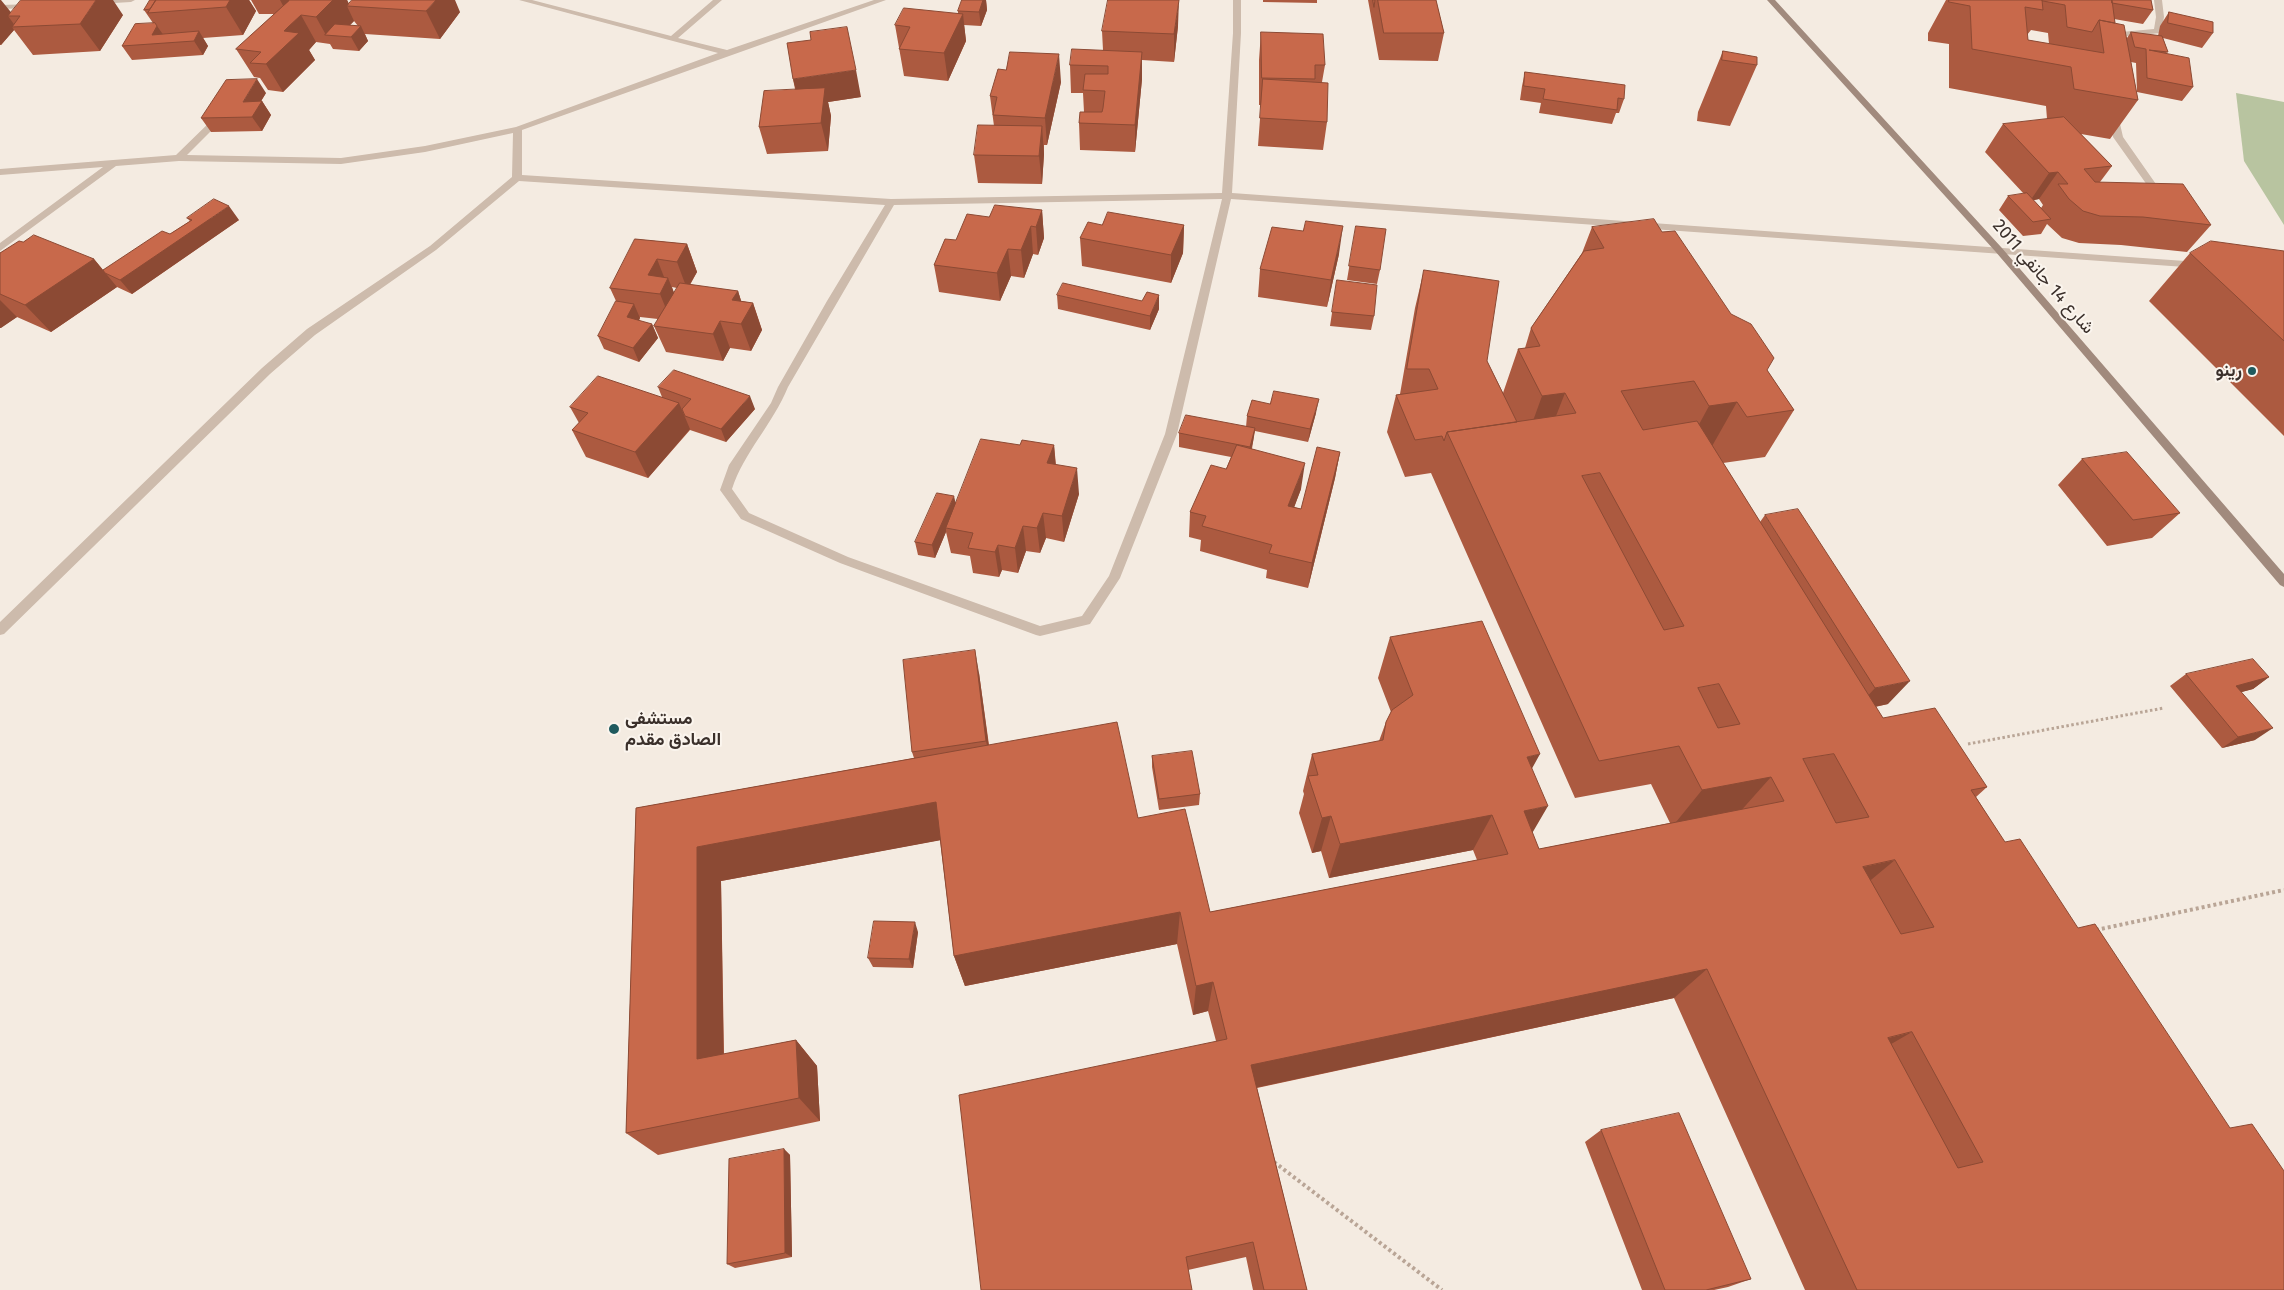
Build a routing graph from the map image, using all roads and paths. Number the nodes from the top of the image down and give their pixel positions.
1 (131, 0) edge
2 (523, 0) edge
3 (718, 0) edge
4 (882, 0) edge
5 (1237, 0) edge
6 (1771, 0) edge
7 (2158, 0) edge
8 (84, 3) edge
9 (38, 5) edge
10 (0, 8) edge
11 (672, 40) junction
12 (2111, 47) edge
13 (727, 53) junction
14 (2112, 107) edge
15 (227, 110) edge
16 (518, 129) junction
17 (179, 158) junction
18 (113, 164) junction
19 (0, 172) edge
20 (517, 178) junction
21 (1227, 196) junction
22 (891, 202) junction
23 (2165, 203) edge
24 (0, 248) edge
25 (1998, 249) junction
26 (2204, 258) edge
27 (2284, 582) edge
28 (0, 630) edge
29 (2164, 708) dead end
30 (1968, 744) dead end
31 (2284, 890) edge
32 (2088, 932) edge
33 (1270, 1158) edge
34 (1442, 1290) edge

1 - 8 street
2 - 11 street
3 - 11 street
4 - 13 street
5 - 21 street
6 - 25 main road, شارع 14 جانفي 2011
7 - 12 street
9 - 10 street
11 - 13 street
13 - 16 street
14 - 23 street
15 - 17 street
16 - 17 street
16 - 20 street
17 - 18 street
18 - 19 street
18 - 24 street
20 - 22 street
20 - 28 street
21 - 22 street
21 - 22 street
21 - 25 street
25 - 26 street
25 - 27 main road, شارع 14 جانفي 2011
29 - 30 path
31 - 32 path
33 - 34 path

